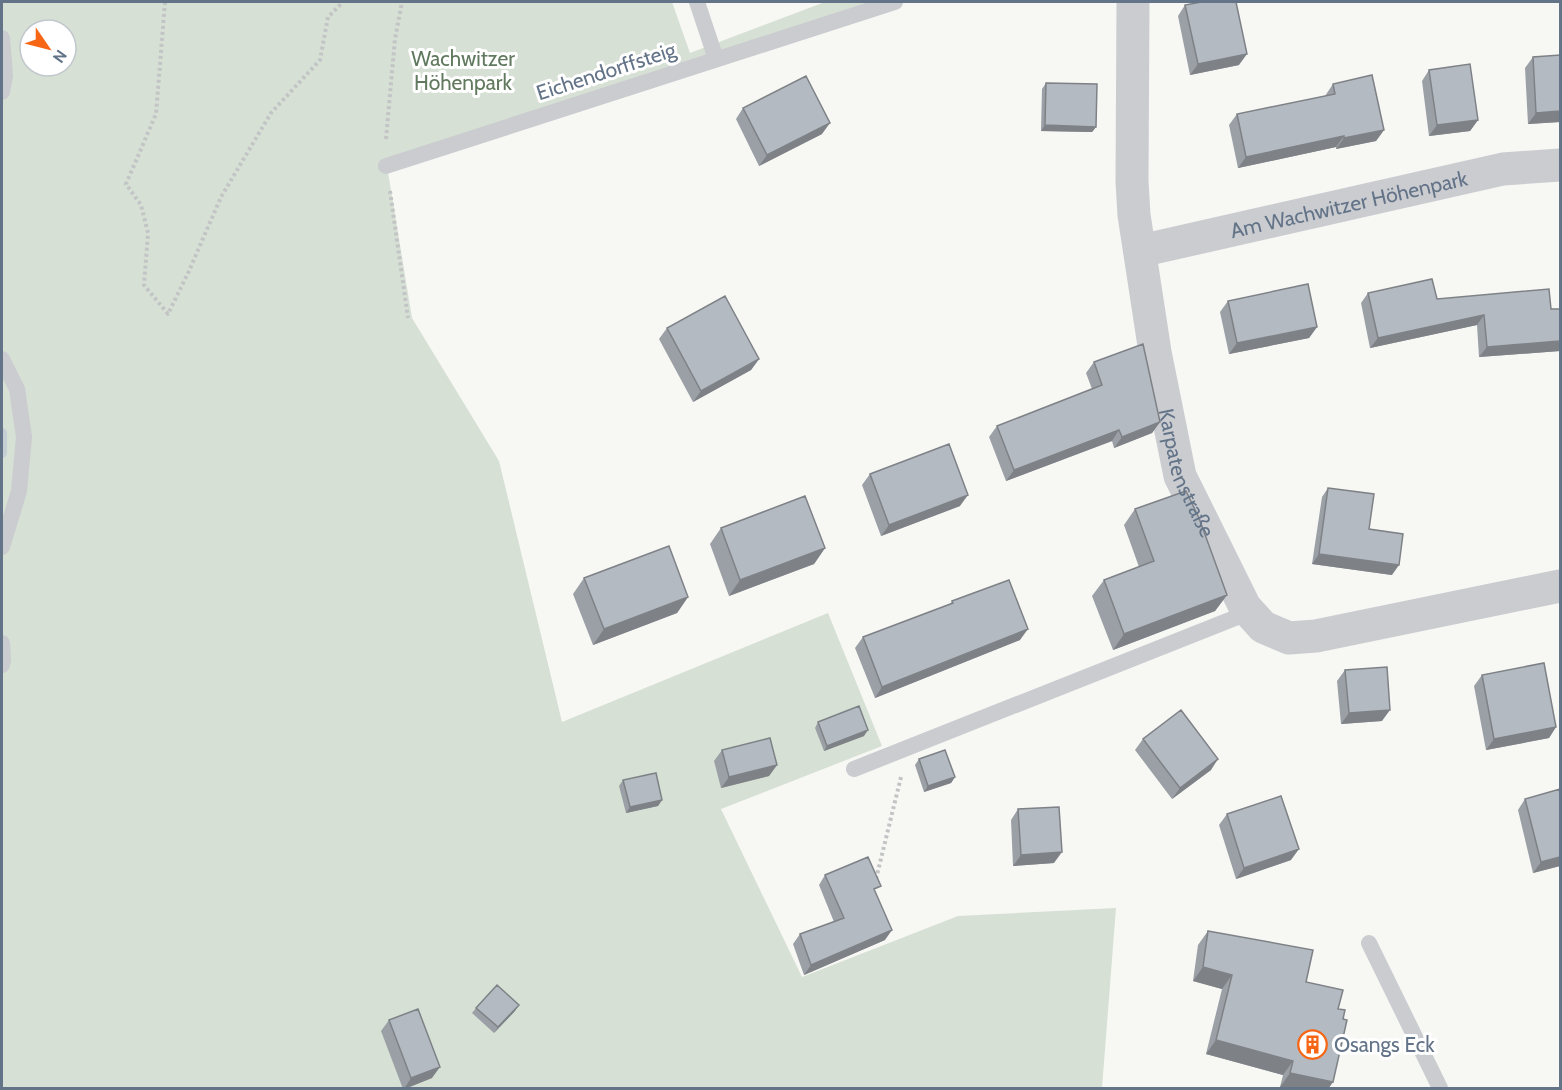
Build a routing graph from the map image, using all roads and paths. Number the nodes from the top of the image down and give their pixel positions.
1 (165, 2) edge
2 (342, 2) edge
3 (402, 2) edge
4 (697, 2) edge
5 (896, 2) edge
6 (1133, 2) edge
7 (2, 38) edge
8 (716, 59) junction
9 (2, 92) edge
10 (1560, 165) edge
11 (386, 166) junction
12 (1140, 251) junction
13 (408, 318) dead end
14 (2, 359) edge
15 (2, 548) edge
16 (1560, 586) edge
17 (1250, 612) junction
18 (908, 747) junction
19 (854, 769) dead end
20 (876, 879) edge
21 (1369, 943) dead end
22 (1440, 1089) edge

1 - 2 path
3 - 11 path
4 - 8 lane
5 - 8 lane, Eichendorffsteig
6 - 12 street, Karpatenstraße
7 - 9 lane
8 - 11 lane, Eichendorffsteig
10 - 12 street, Am Wachwitzer Höhenpark
11 - 13 path
12 - 17 street, Karpatenstraße
14 - 15 lane
16 - 17 street, Karpatenstraße
17 - 18 lane
18 - 19 lane
18 - 20 path
21 - 22 lane

